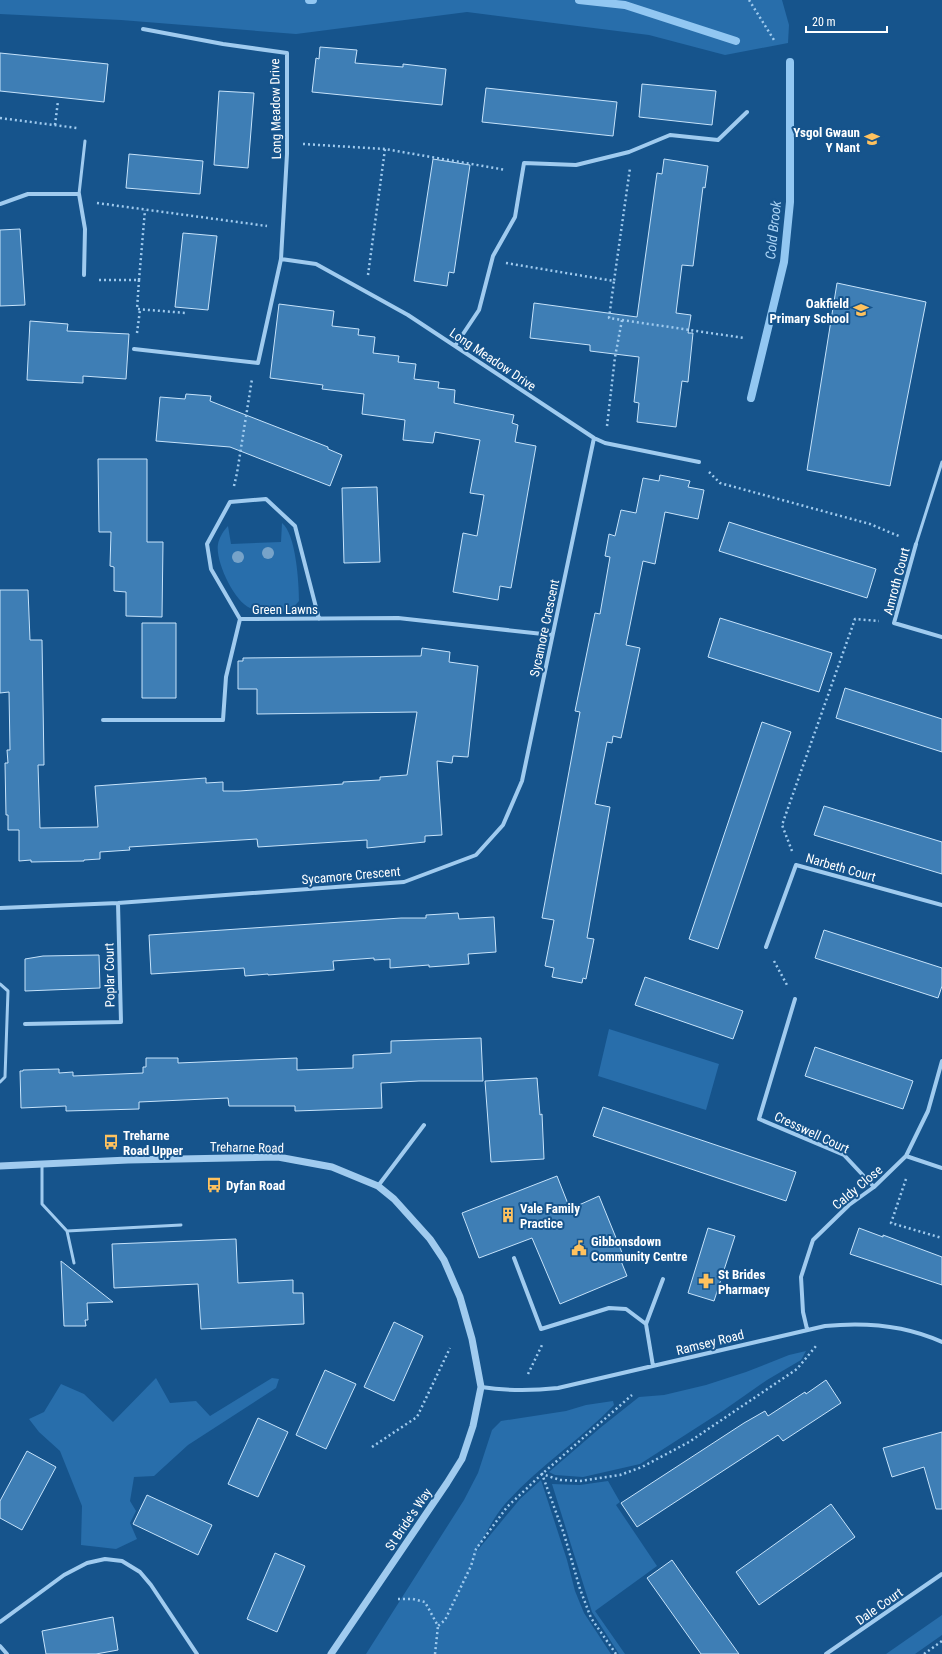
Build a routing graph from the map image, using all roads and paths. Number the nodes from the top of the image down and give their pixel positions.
1 (749, 0) edge
2 (144, 30) dead end
3 (774, 40) dead end
4 (58, 100) dead end
5 (747, 112) dead end
6 (0, 118) edge
7 (55, 125) junction
8 (85, 141) joint
9 (286, 143) junction
10 (385, 148) junction
11 (632, 151) junction
12 (523, 172) junction
13 (79, 194) junction
14 (0, 204) edge
15 (145, 210) junction
16 (283, 228) junction
17 (281, 259) junction
18 (492, 261) junction
19 (84, 274) joint
20 (139, 280) junction
21 (614, 281) junction
22 (366, 291) junction
23 (140, 310) junction
24 (186, 313) dead end
25 (622, 320) junction
26 (744, 338) dead end
27 (455, 346) junction
28 (134, 349) joint
29 (254, 362) junction
30 (594, 438) junction
31 (605, 443) junction
32 (699, 462) joint
33 (942, 462) edge
34 (230, 502) junction
35 (916, 544) junction
36 (240, 618) junction
37 (319, 619) junction
38 (894, 623) junction
39 (552, 636) junction
40 (942, 637) edge
41 (103, 720) dead end
42 (796, 865) junction
43 (118, 903) junction
44 (942, 905) edge
45 (0, 908) edge
46 (766, 947) joint
47 (0, 984) edge
48 (795, 999) joint
49 (25, 1024) dead end
50 (942, 1061) edge
51 (0, 1082) edge
52 (424, 1125) dead end
53 (906, 1156) junction
54 (916, 1159) junction
55 (42, 1164) junction
56 (0, 1166) edge
57 (942, 1168) edge
58 (378, 1186) junction
59 (874, 1187) junction
60 (181, 1225) dead end
61 (67, 1232) junction
62 (942, 1238) edge
63 (514, 1258) dead end
64 (74, 1263) dead end
65 (663, 1279) dead end
66 (646, 1324) junction
67 (542, 1329) junction
68 (806, 1329) junction
69 (942, 1342) edge
70 (816, 1346) dead end
71 (450, 1348) dead end
72 (653, 1366) junction
73 (527, 1375) dead end
74 (481, 1387) junction
75 (632, 1395) dead end
76 (372, 1447) dead end
77 (542, 1474) junction
78 (942, 1574) edge
79 (398, 1599) dead end
80 (0, 1622) edge
81 (438, 1626) junction
82 (942, 1641) edge
83 (0, 1646) edge
84 (7, 1654) edge
85 (197, 1654) edge
86 (331, 1654) edge
87 (435, 1654) edge
88 (616, 1654) edge
89 (826, 1654) edge
90 (924, 1654) edge

1 - 3 path
2 - 9 street, Long Meadow Drive
4 - 7 path
5 - 11 street
6 - 7 path
7 - 8 path
8 - 13 lane
9 - 10 path
9 - 16 street, Long Meadow Drive
10 - 12 path
10 - 22 path
11 - 12 street
11 - 21 path
12 - 18 street
13 - 14 street
13 - 15 path
13 - 19 street
15 - 16 path
15 - 20 path
16 - 17 street, Long Meadow Drive
17 - 22 street, Long Meadow Drive
17 - 29 street, Long Meadow Drive
18 - 21 path
18 - 27 street
19 - 20 path
20 - 23 path
21 - 25 path
22 - 27 street, Long Meadow Drive
23 - 24 path
23 - 28 path
25 - 26 path
25 - 31 path
27 - 30 street, Long Meadow Drive
28 - 29 street
29 - 34 path
30 - 31 street, Long Meadow Drive
30 - 39 street, Sycamore Crescent
31 - 32 street, Long Meadow Drive
32 - 35 path
33 - 35 lane
34 - 36 street
34 - 37 street
35 - 38 street, Amroth Court
36 - 37 street, Green Lawns
36 - 41 street, Green Lawns
37 - 39 street, Green Lawns
38 - 40 street, Amroth Court
38 - 42 path
39 - 43 street, Sycamore Crescent
42 - 44 street, Narbeth Court
42 - 46 street, Narbeth Court
43 - 45 street, Sycamore Crescent
43 - 49 street, Poplar Court
46 - 48 path
47 - 51 lane
48 - 59 street, Cresswell Court
50 - 53 street, Caldy Close
52 - 58 street
53 - 54 street
53 - 59 street, Caldy Close
54 - 57 street
54 - 62 path
55 - 56 street, Treharne Road
55 - 58 street, Treharne Road
55 - 61 lane
58 - 74 street, Treharne Road
59 - 68 street, Caldy Close
60 - 61 lane
61 - 64 lane
63 - 67 street
65 - 66 street
66 - 67 street
66 - 72 street
67 - 73 path
68 - 69 street, Ramsey Road
68 - 72 street, Ramsey Road
70 - 77 path
71 - 76 path
72 - 74 street, Ramsey Road
74 - 86 street, St Bride's Way
75 - 77 path
77 - 81 path
77 - 88 path
78 - 89 street, Dale Court
79 - 81 path
80 - 85 street
81 - 87 path
82 - 90 path
83 - 84 street

